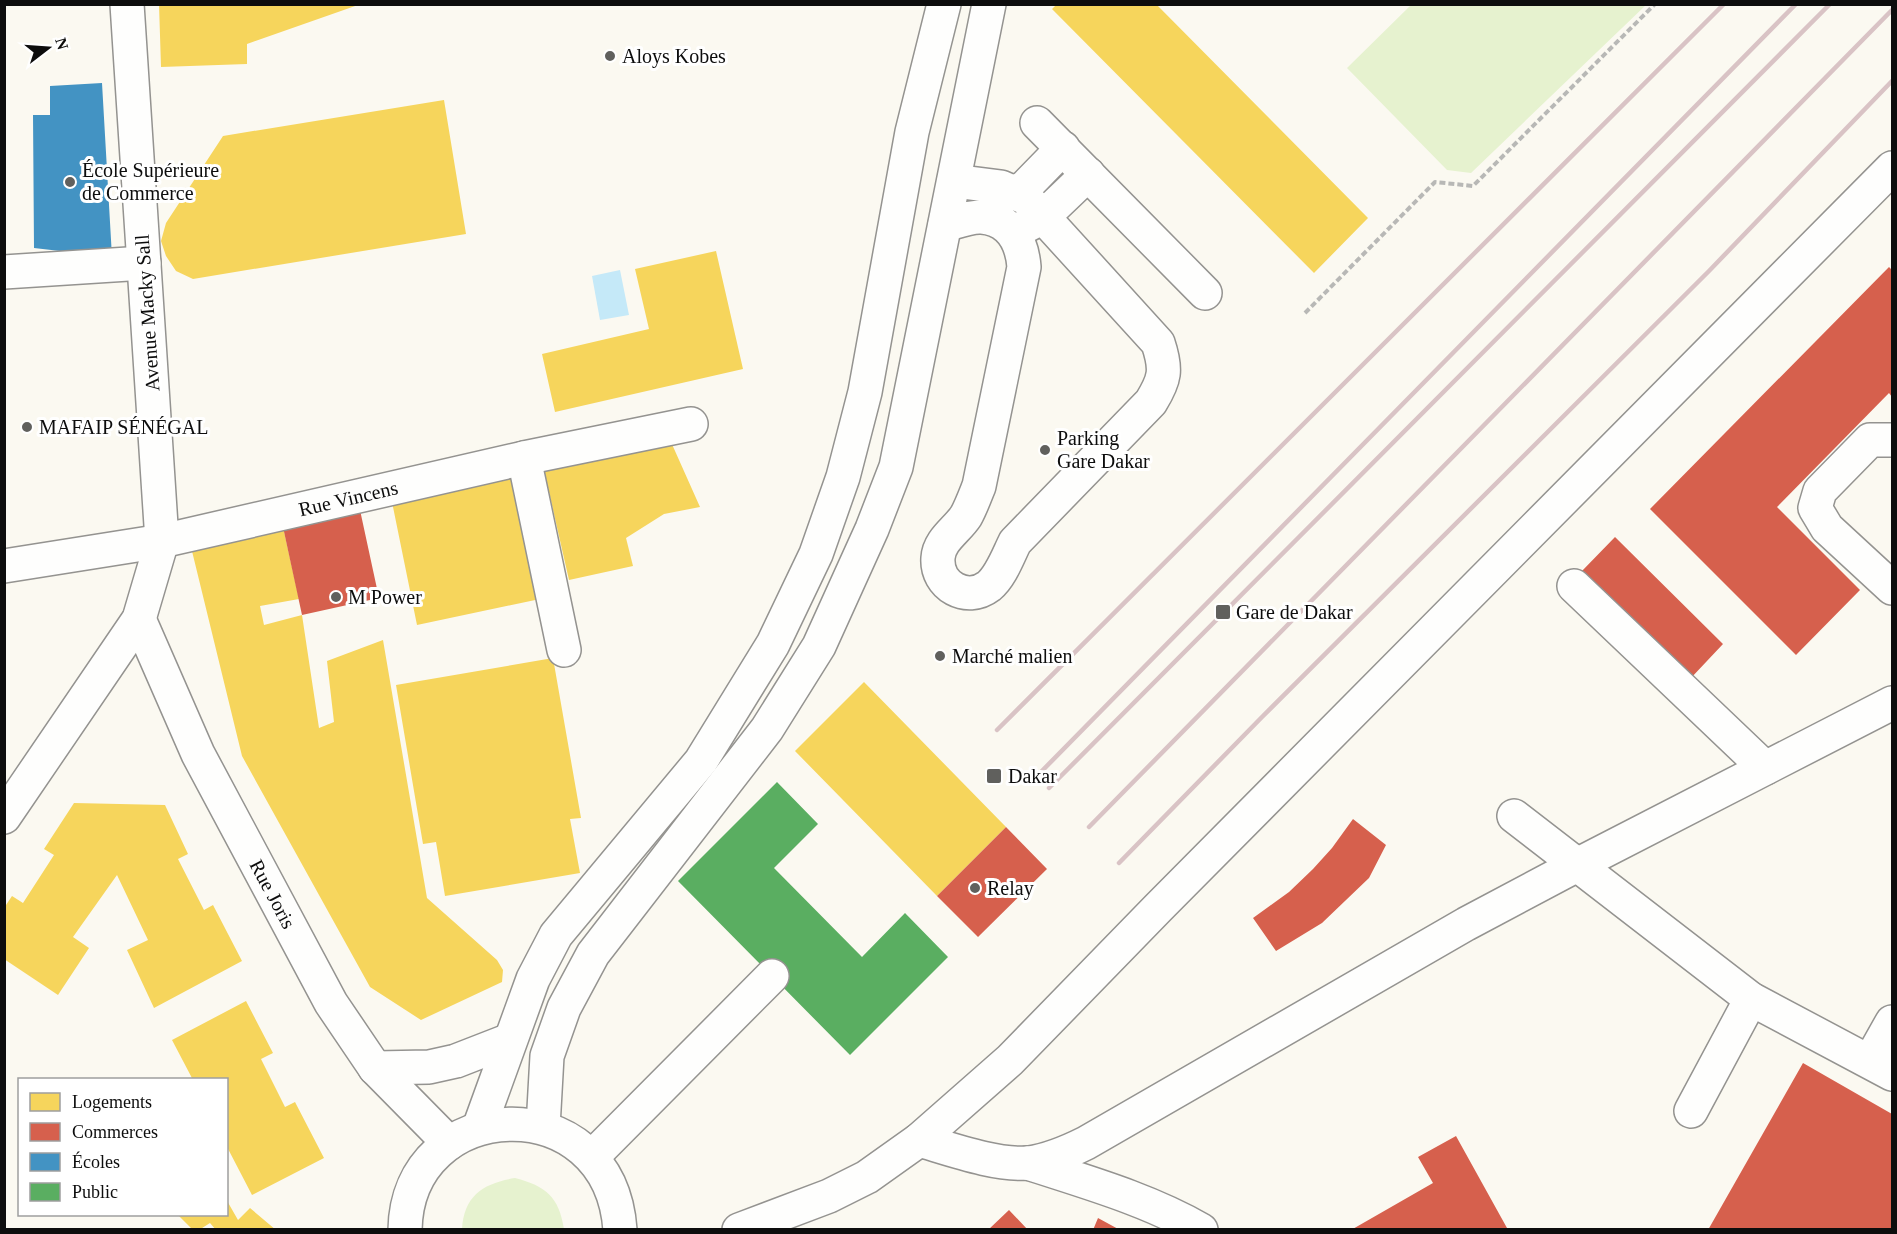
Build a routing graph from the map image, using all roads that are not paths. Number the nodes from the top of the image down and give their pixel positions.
1 (127, 4) edge
2 (944, 4) edge
3 (989, 4) edge
4 (1037, 123) dead end
5 (1063, 148) junction
6 (1893, 168) edge
7 (1088, 174) junction
8 (954, 182) junction
9 (1015, 193) junction
10 (1043, 217) junction
11 (945, 225) junction
12 (1014, 231) junction
13 (1081, 259) junction
14 (144, 263) junction
15 (1024, 267) junction
16 (4, 272) edge
17 (1205, 293) dead end
18 (691, 424) dead end
19 (1893, 440) edge
20 (524, 458) junction
21 (162, 541) junction
22 (4, 566) edge
23 (1574, 586) dead end
24 (1893, 588) edge
25 (139, 619) junction
26 (564, 650) dead end
27 (1893, 703) edge
28 (1765, 768) junction
29 (1514, 816) dead end
30 (4, 817) edge
31 (1577, 865) junction
32 (772, 976) dead end
33 (1751, 999) junction
34 (1893, 1022) edge
35 (510, 1041) junction
36 (375, 1068) junction
37 (1881, 1068) edge
38 (1691, 1111) dead end
39 (543, 1127) junction
40 (479, 1128) junction
41 (919, 1140) junction
42 (449, 1143) junction
43 (592, 1157) junction
44 (1028, 1163) junction
45 (1188, 1226) edge
46 (405, 1230) edge
47 (620, 1230) edge
48 (739, 1230) edge

1 - 14 street, Avenue Macky Sall
2 - 35 street
3 - 8 street
4 - 5 street
5 - 7 street
5 - 9 street
6 - 41 street
7 - 10 street
7 - 17 street
8 - 9 street
8 - 11 street
9 - 10 street
10 - 12 street
10 - 13 street
11 - 12 street
11 - 39 street
12 - 15 street
13 - 15 street
13 - 15 street
14 - 16 street
14 - 21 street, Avenue Macky Sall
18 - 20 street, Rue Vincens
19 - 24 street
20 - 21 street, Rue Vincens
20 - 26 street
21 - 22 street, Rue Vincens
21 - 25 street, Avenue Macky Sall
23 - 28 street
25 - 30 street, Avenue Macky Sall
25 - 36 street, Rue Joris
27 - 28 street
28 - 31 street
29 - 31 street
31 - 33 street
31 - 44 street
32 - 43 street
33 - 37 street
33 - 38 street
34 - 37 street
35 - 36 street
35 - 40 street
36 - 42 street, Rue Joris
39 - 40 street
39 - 43 street
40 - 42 street
41 - 44 street
41 - 48 street
42 - 46 street
43 - 47 street
44 - 45 street

